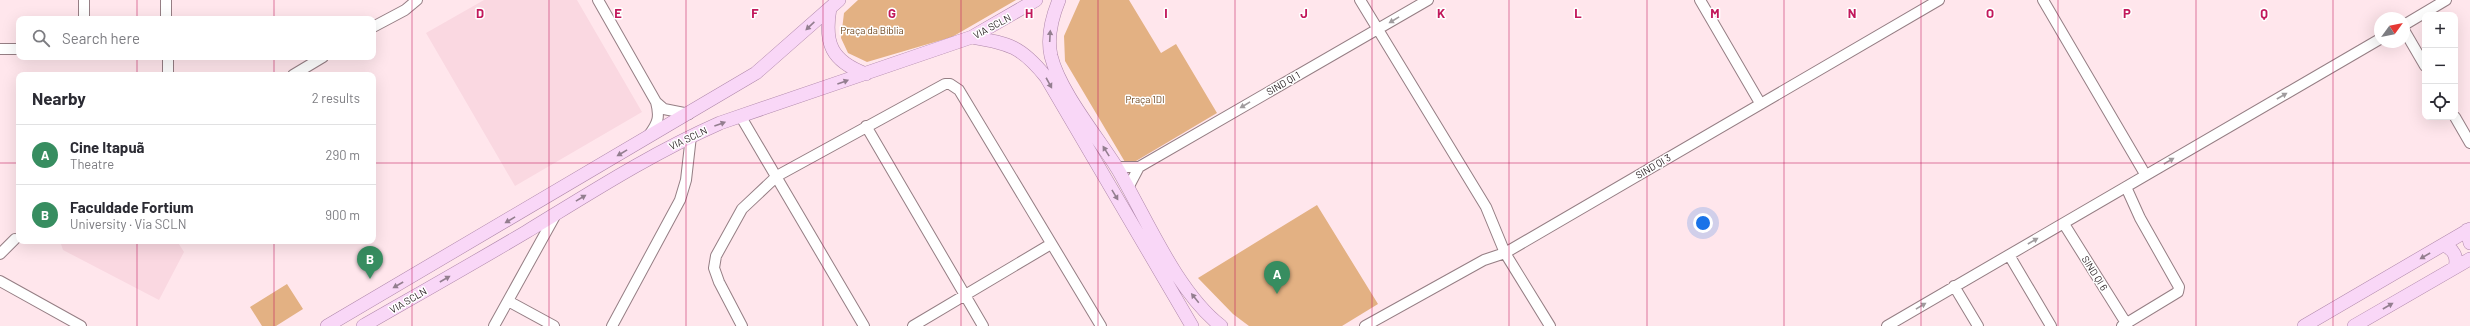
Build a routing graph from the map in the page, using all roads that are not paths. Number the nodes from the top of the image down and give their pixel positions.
1 (84, 0) edge
2 (166, 0) edge
3 (417, 0) edge
4 (598, 0) edge
5 (1036, 0) edge
6 (1059, 0) edge
7 (1360, 0) edge
8 (1428, 0) edge
9 (1700, 0) edge
10 (1939, 0) edge
11 (2043, 0) edge
12 (2446, 0) edge
13 (835, 4) edge
14 (84, 16) edge
15 (166, 16) edge
16 (2410, 21) edge
17 (376, 25) edge
18 (1377, 30) junction
19 (972, 37) junction
20 (2410, 40) edge
21 (2374, 42) edge
22 (0, 49) edge
23 (16, 49) edge
24 (168, 60) edge
25 (318, 60) edge
26 (2422, 61) edge
27 (168, 72) edge
28 (298, 72) edge
29 (866, 74) junction
30 (656, 102) junction
31 (1760, 103) junction
32 (690, 114) junction
33 (741, 117) junction
34 (2457, 120) edge
35 (866, 126) junction
36 (691, 136) junction
37 (647, 138) junction
38 (2470, 143) edge
39 (1116, 167) junction
40 (1139, 167) junction
41 (2145, 174) junction
42 (777, 176) junction
43 (2126, 187) junction
44 (1128, 188) junction
45 (556, 214) junction
46 (2064, 224) junction
47 (2469, 234) edge
48 (485, 235) junction
49 (16, 238) edge
50 (16, 239) edge
51 (1051, 244) junction
52 (0, 245) edge
53 (2442, 245) junction
54 (496, 250) junction
55 (1505, 253) junction
56 (0, 254) edge
57 (2009, 255) junction
58 (2469, 260) edge
59 (2455, 268) junction
60 (0, 281) edge
61 (1954, 286) junction
62 (965, 296) junction
63 (508, 301) junction
64 (736, 317) junction
65 (1890, 325) edge
66 (2124, 325) edge
67 (81, 326) edge
68 (327, 326) edge
69 (363, 326) edge
70 (494, 326) edge
71 (554, 326) edge
72 (612, 326) edge
73 (730, 326) edge
74 (742, 326) edge
75 (864, 326) edge
76 (913, 326) edge
77 (983, 326) edge
78 (1101, 326) edge
79 (1192, 326) edge
80 (1221, 326) edge
81 (1365, 326) edge
82 (1550, 326) edge
83 (1978, 326) edge
84 (2051, 326) edge
85 (2304, 326) edge
86 (2354, 326) edge

1 - 14 street
2 - 15 street
3 - 17 street
4 - 30 street
5 - 19 main road, VIA SCLN
39 -> 6 main road
7 - 18 street
8 -> 18 street, SIND QI 1
9 - 31 street
10 - 31 street, SIND QI 3
11 - 41 street
12 - 16 street
13 - 29 main road
13 -> 32 main road, VIA SCLN
18 -> 40 street, SIND QI 1
18 - 55 street
19 - 29 main road, VIA SCLN
19 -> 79 main road
20 - 26 street
41 -> 21 street
22 - 23 street
24 - 27 street
25 - 28 street
33 -> 29 main road, VIA SCLN
30 - 32 street
30 - 37 street
31 - 55 street, SIND QI 3
32 - 37 main road, VIA SCLN
36 -> 33 main road, VIA SCLN
33 - 42 street
34 - 38 street
35 - 42 street
35 - 51 street
35 - 62 street
45 -> 36 main road, VIA SCLN
36 - 72 street
37 -> 48 main road, VIA SCLN
39 - 40 street
39 - 44 main road
40 - 44 street
41 - 43 street
42 - 64 street
42 - 75 street
43 - 46 street
43 - 66 street
80 -> 44 main road
45 - 54 main road, VIA SCLN
45 - 63 street
57 -> 46 street
46 - 66 street, SIND QI 6
47 - 53 main road
48 - 54 main road
48 -> 68 main road, VIA SCLN
49 - 52 street
50 - 56 street
51 - 62 street
51 - 78 street
53 - 59 main road
53 -> 85 main road
69 -> 54 main road, VIA SCLN
55 - 81 street, SIND QI 3
55 - 82 street
57 - 61 street
57 - 84 street
58 - 59 main road
86 -> 59 main road
60 - 67 street
65 -> 61 street
61 - 83 street
62 - 76 street
62 - 77 street
63 - 70 street
63 - 71 street
64 - 73 street
64 - 74 street

